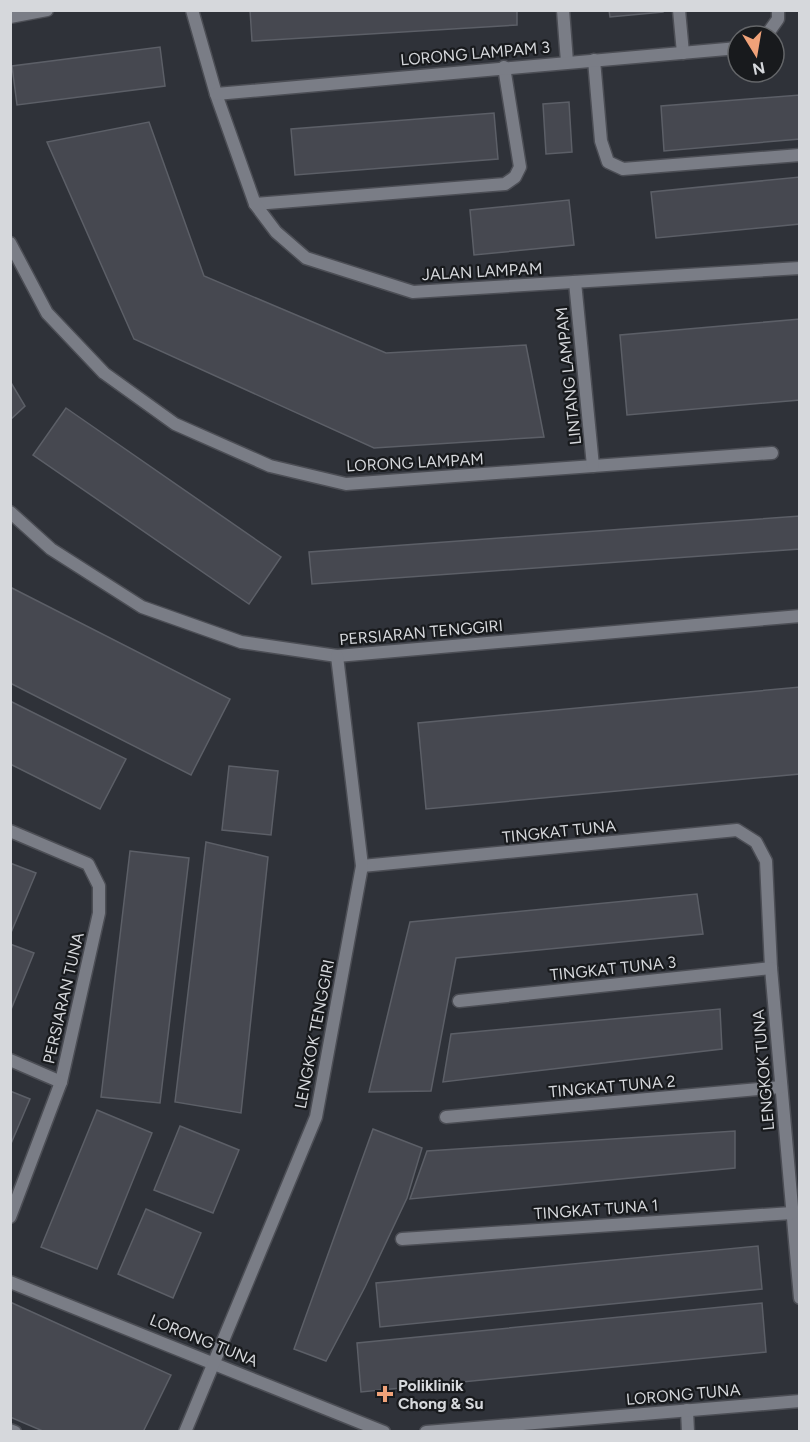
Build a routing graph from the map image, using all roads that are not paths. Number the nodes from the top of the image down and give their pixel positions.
1 (47, 10) edge
2 (192, 10) edge
3 (563, 10) edge
4 (679, 10) edge
5 (778, 10) edge
6 (10, 17) edge
7 (774, 24) edge
8 (726, 49) edge
9 (683, 52) junction
10 (594, 60) junction
11 (567, 62) junction
12 (504, 67) junction
13 (216, 94) junction
14 (800, 154) edge
15 (255, 204) junction
16 (10, 243) edge
17 (800, 268) edge
18 (575, 282) junction
19 (772, 453) dead end
20 (593, 466) junction
21 (10, 512) edge
22 (800, 616) edge
23 (337, 656) junction
24 (10, 831) edge
25 (756, 842) joint
26 (362, 867) junction
27 (771, 968) junction
28 (459, 1001) dead end
29 (10, 1060) edge
30 (61, 1082) junction
31 (781, 1087) junction
32 (446, 1117) dead end
33 (792, 1213) junction
34 (10, 1217) edge
35 (402, 1239) dead end
36 (10, 1282) edge
37 (800, 1298) edge
38 (214, 1361) junction
39 (800, 1401) edge
40 (687, 1410) junction
41 (10, 1430) edge
42 (15, 1431) edge
43 (185, 1431) edge
44 (384, 1431) edge
45 (426, 1431) edge
46 (688, 1431) edge

1 - 6 street
2 - 13 street, JALAN LAMPAM
3 - 11 street
4 - 9 street
5 - 7 street
8 - 9 street, LORONG LAMPAM 3
9 - 10 street, LORONG LAMPAM 3
10 - 11 street, LORONG LAMPAM 3
10 - 14 street
11 - 12 street, LORONG LAMPAM 3
12 - 13 street, LORONG LAMPAM 3
12 - 15 street
13 - 15 street, JALAN LAMPAM
15 - 18 street, JALAN LAMPAM
16 - 20 street, LORONG LAMPAM
17 - 18 street, JALAN LAMPAM
18 - 20 street, LINTANG LAMPAM
19 - 20 street, LORONG LAMPAM
21 - 23 street, PERSIARAN TENGGIRI
22 - 23 street, PERSIARAN TENGGIRI
23 - 26 street, LENGKOK TENGGIRI
24 - 30 street, PERSIARAN TUNA
25 - 26 street, TINGKAT TUNA
25 - 27 street, LENGKOK TUNA
26 - 38 street, LENGKOK TENGGIRI
27 - 28 street, TINGKAT TUNA 3
27 - 31 street, LENGKOK TUNA
29 - 30 street
30 - 34 street, PERSIARAN TUNA
31 - 32 street, TINGKAT TUNA 2
31 - 33 street, LENGKOK TUNA
33 - 35 street, TINGKAT TUNA 1
33 - 37 street, LENGKOK TUNA
36 - 38 street, LORONG TUNA
38 - 43 street, LENGKOK TENGGIRI
38 - 44 street, LORONG TUNA
39 - 40 street, LORONG TUNA
40 - 45 street, LORONG TUNA
40 - 46 street
41 - 42 street

